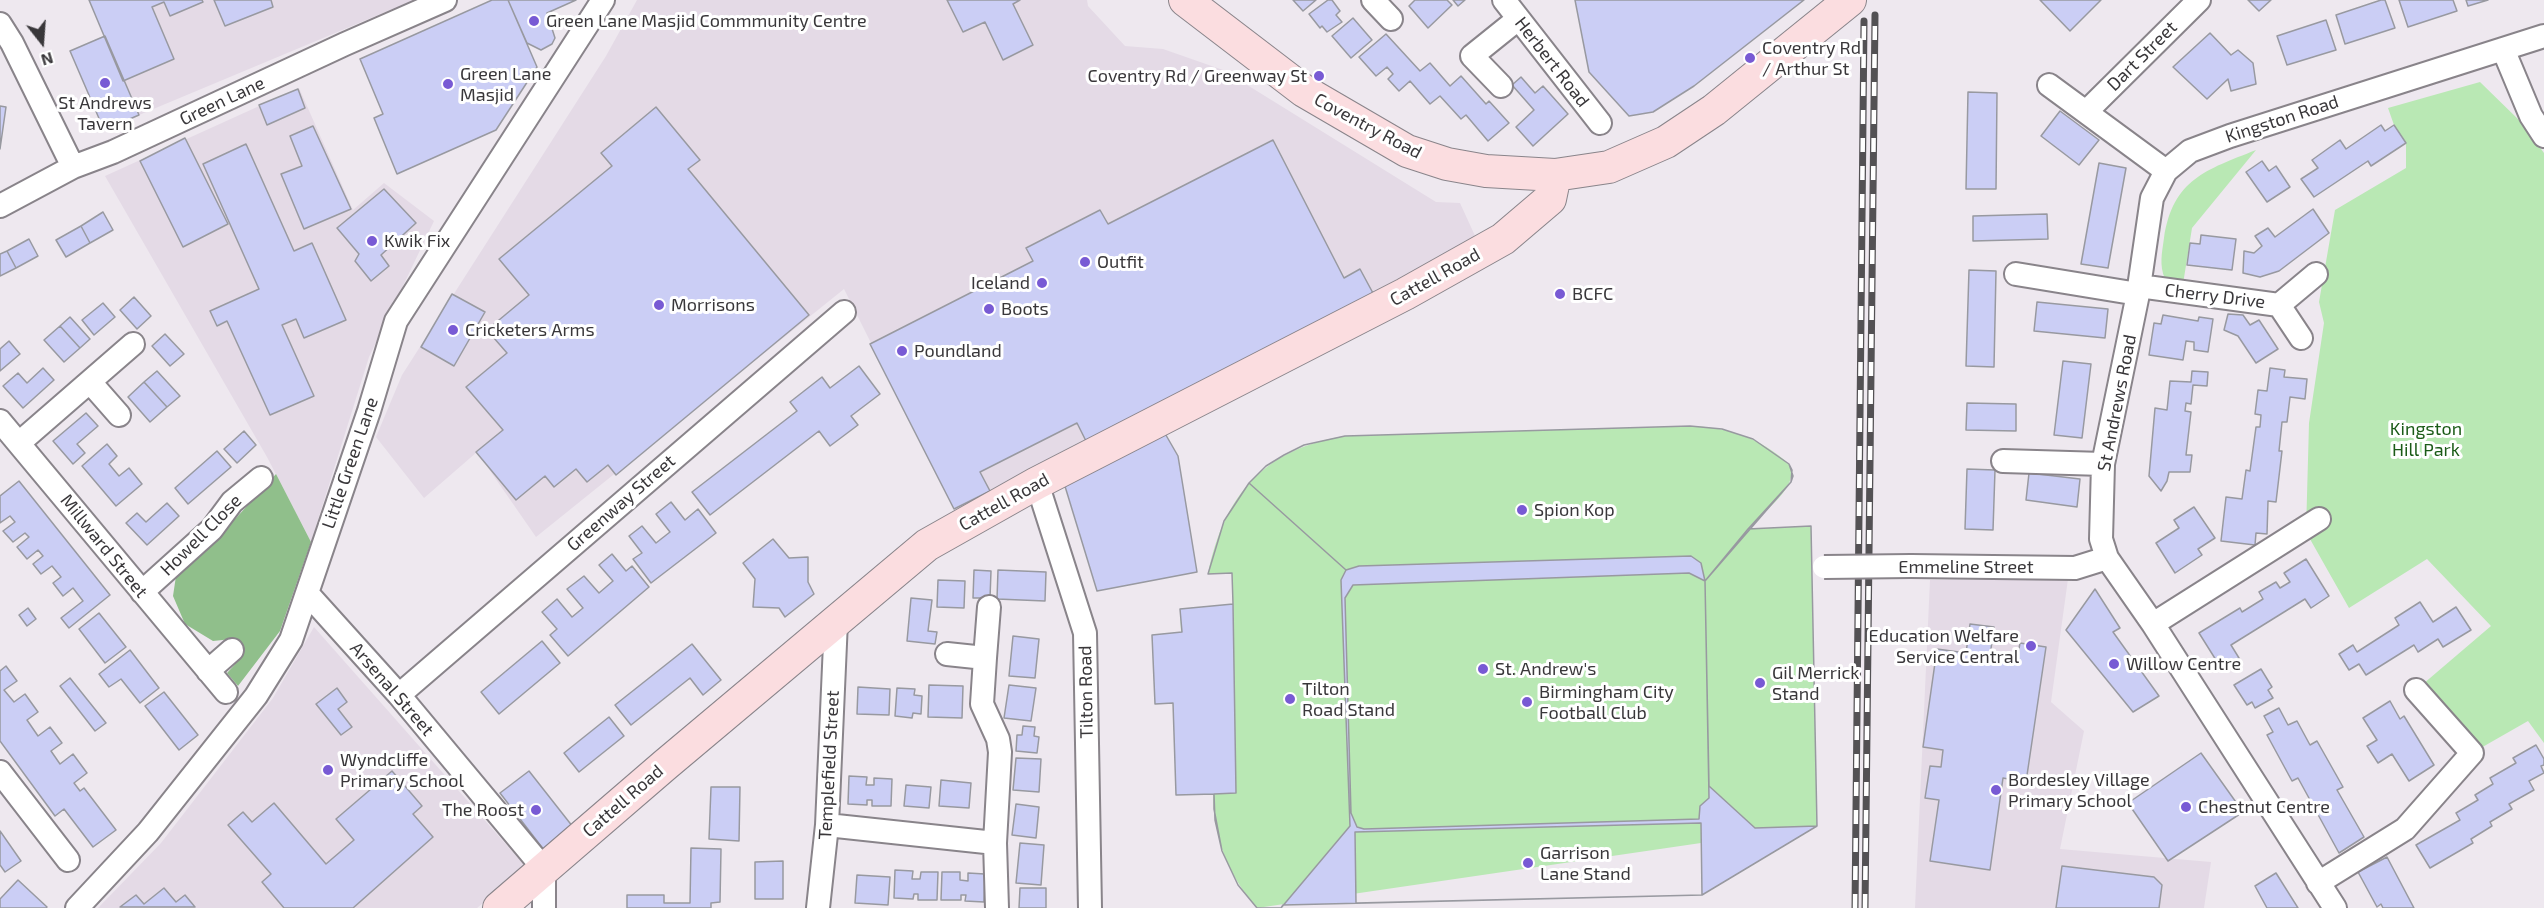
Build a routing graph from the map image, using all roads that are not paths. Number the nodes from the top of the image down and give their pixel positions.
1 (446, 0) edge
2 (603, 0) edge
3 (1185, 0) edge
4 (1373, 0) edge
5 (1504, 0) edge
6 (1851, 0) edge
7 (2199, 0) edge
8 (1391, 19) dead end
9 (1518, 19) junction
10 (0, 24) edge
11 (2544, 36) edge
12 (2503, 49) junction
13 (2049, 85) dead end
14 (1501, 86) dead end
15 (2086, 112) junction
16 (1600, 123) dead end
17 (2544, 136) edge
18 (73, 167) junction
19 (2166, 171) junction
20 (1555, 176) junction
21 (0, 206) edge
22 (2016, 274) dead end
23 (2316, 274) dead end
24 (2139, 290) junction
25 (2279, 305) junction
26 (843, 312) dead end
27 (2301, 338) dead end
28 (133, 344) dead end
29 (90, 382) junction
30 (118, 415) dead end
31 (0, 421) edge
32 (19, 443) junction
33 (2002, 461) dead end
34 (2103, 464) junction
35 (261, 478) dead end
36 (1037, 483) junction
37 (2319, 519) dead end
38 (2107, 558) junction
39 (1824, 567) dead end
40 (142, 592) junction
41 (307, 592) junction
42 (989, 607) dead end
43 (836, 621) junction
44 (2153, 624) junction
45 (232, 650) dead end
46 (947, 654) dead end
47 (985, 658) junction
48 (208, 671) junction
49 (2416, 690) dead end
50 (226, 692) dead end
51 (399, 694) junction
52 (0, 771) edge
53 (827, 825) junction
54 (995, 843) junction
55 (68, 860) dead end
56 (544, 870) junction
57 (2318, 883) junction
58 (77, 908) edge
59 (499, 908) edge
60 (544, 908) edge
61 (818, 908) edge
62 (997, 908) edge
63 (1090, 908) edge
64 (2335, 908) edge

1 - 18 street, Green Lane
2 - 41 street, Little Green Lane
3 - 20 main road, Coventry Road
4 - 8 street
5 - 9 street, Herbert Road
6 - 20 main road, Coventry Road
7 - 15 street, Dart Street
9 - 14 street
9 - 16 street, Herbert Road
10 - 18 street
11 - 12 street, Kingston Road
12 - 17 street
12 - 19 street, Kingston Road
13 - 15 street
15 - 19 street
18 - 21 street, Green Lane
19 - 24 street, St Andrews Road
20 - 36 main road, Cattell Road
22 - 24 street, Cherry Drive
23 - 25 street, Cherry Drive
24 - 25 street, Cherry Drive
24 - 34 street, St Andrews Road
25 - 27 street
26 - 51 street, Greenway Street
28 - 29 street
29 - 30 street
29 - 32 street
31 - 32 street, Millward Street
32 - 40 street, Millward Street
33 - 34 street
34 - 38 street, St Andrews Road
35 - 40 street, Howell Close
36 - 43 main road, Cattell Road
36 - 63 street, Tilton Road
37 - 44 street
38 - 39 street, Emmeline Street, bridge
38 - 44 street, St Andrews Road
40 - 48 street, Millward Street
41 - 51 street, Arsenal Street
41 - 58 street, Little Green Lane
42 - 47 street
43 - 53 street, Templefield Street
43 - 56 main road, Cattell Road
44 - 57 street, St Andrews Road
45 - 48 street
46 - 47 street
47 - 54 street
48 - 50 street, Millward Street
49 - 57 street
51 - 56 street, Arsenal Street
52 - 55 street
53 - 54 street
53 - 61 street, Templefield Street
54 - 62 street
56 - 59 main road, Cattell Road
56 - 60 street
57 - 64 street, St Andrews Road

